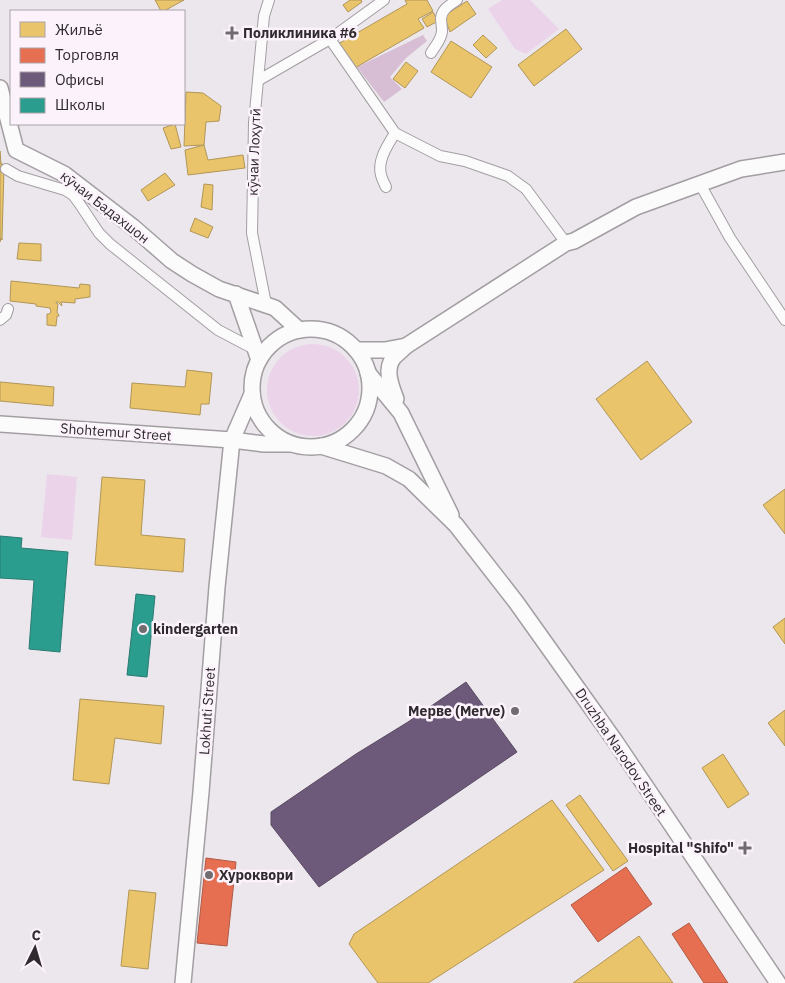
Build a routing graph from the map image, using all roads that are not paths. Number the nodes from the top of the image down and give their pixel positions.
1 (269, 0) edge
2 (384, 0) edge
3 (457, 0) edge
4 (330, 39) junction
5 (431, 53) dead end
6 (259, 80) junction
7 (0, 88) edge
8 (395, 132) junction
9 (785, 162) edge
10 (6, 169) dead end
11 (700, 184) junction
12 (386, 187) dead end
13 (566, 243) junction
14 (236, 294) junction
15 (266, 304) junction
16 (8, 309) dead end
17 (0, 320) edge
18 (785, 320) edge
19 (299, 330) junction
20 (406, 346) junction
21 (356, 350) junction
22 (257, 355) junction
23 (368, 373) junction
24 (252, 394) junction
25 (401, 413) junction
26 (0, 424) edge
27 (232, 440) junction
28 (293, 444) junction
29 (321, 446) junction
30 (456, 526) junction
31 (183, 983) edge
32 (778, 983) edge

1 - 6 street, кӯчаи Лоҳутӣ
2 - 4 street
3 - 5 street
4 - 6 street
4 - 8 street
6 - 15 street, кӯчаи Лоҳутӣ
7 - 14 main road, кӯчаи Бадахшон
8 - 12 street
8 - 13 street
9 - 11 main road
10 - 22 street
11 - 13 main road
11 - 18 street
13 - 20 main road
14 - 15 main road
14 - 22 main road
15 - 19 main road
16 - 17 street
19 - 21 main road
19 - 22 main road
20 - 21 main road
20 - 25 main road
21 - 23 main road
22 - 24 main road
23 - 25 main road
23 - 29 main road
24 - 27 main road, Lokhuti Street
24 - 28 main road
25 - 30 main road
26 - 27 main road, Shohtemur Street
27 - 28 main road, Shohtemur Street
27 - 31 main road, Lokhuti Street
28 - 29 main road
29 - 30 main road
30 - 32 main road, Druzhba Narodov Street

